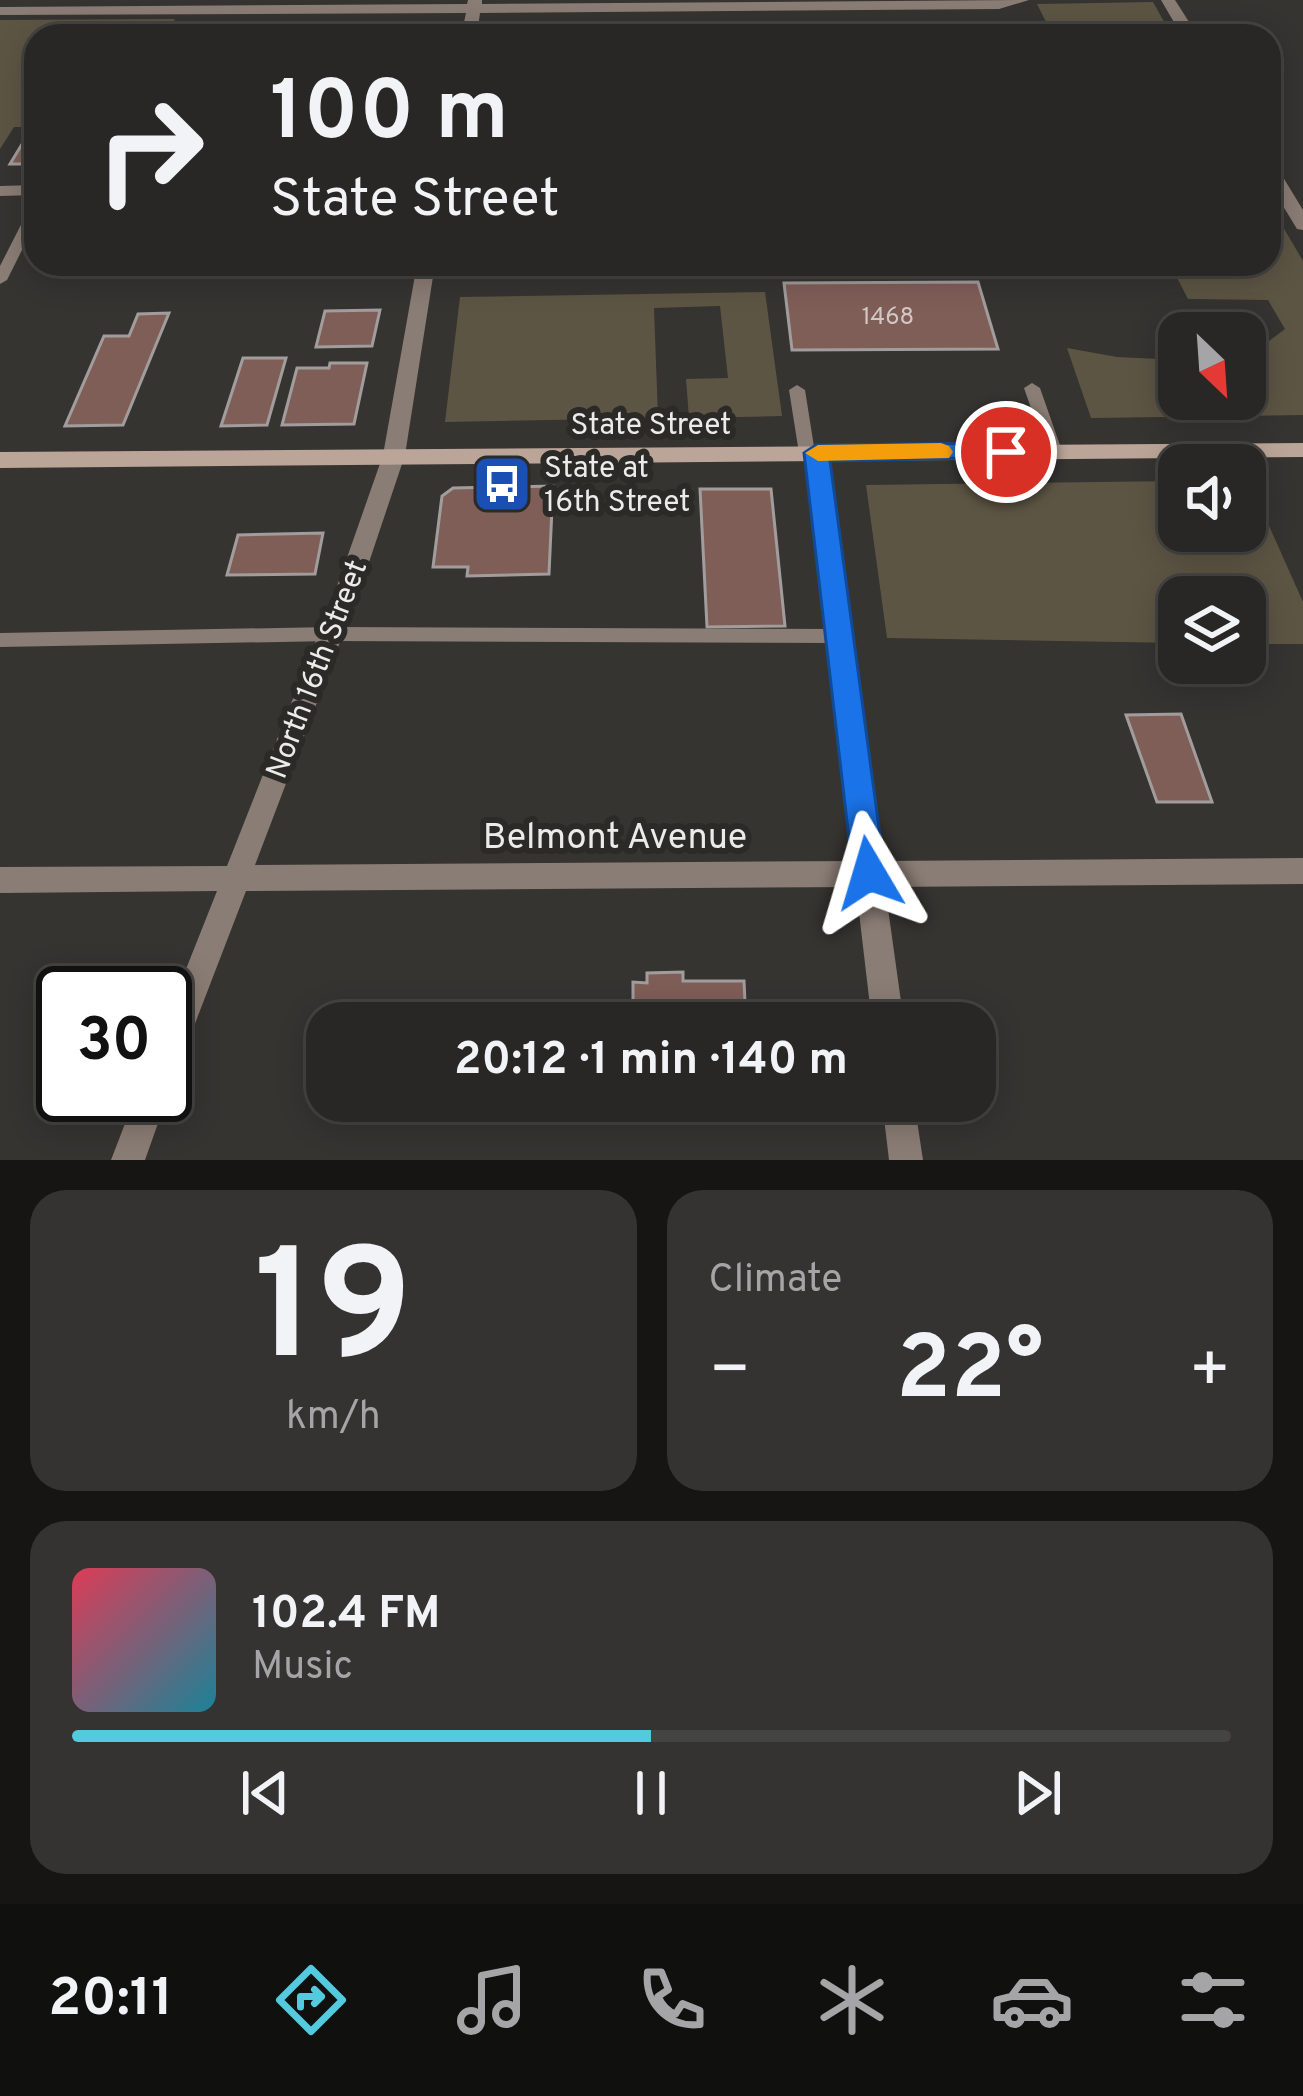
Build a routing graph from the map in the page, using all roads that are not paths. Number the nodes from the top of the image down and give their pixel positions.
1 (1021, 2) edge
2 (475, 4) edge
3 (0, 11) edge
4 (1281, 188) edge
5 (1303, 225) edge
6 (24, 232) edge
7 (424, 276) edge
8 (0, 280) edge
9 (1032, 388) dead end
10 (797, 390) dead end
11 (1303, 450) edge
12 (1054, 451) junction
13 (811, 453) junction
14 (394, 455) junction
15 (0, 460) edge
16 (331, 634) junction
17 (839, 636) junction
18 (0, 640) edge
19 (1303, 871) edge
20 (869, 873) junction
21 (236, 875) junction
22 (0, 880) edge
23 (192, 991) edge
24 (885, 1002) edge
25 (142, 1122) edge
26 (900, 1122) edge
27 (128, 1160) edge
28 (905, 1160) edge

1 - 2 street
2 - 3 street
4 - 5 street
6 - 8 lane
7 - 14 street, North 16th Street
9 - 12 lane
10 - 13 lane
11 - 12 main road, State Street
12 - 13 main road, State Street
13 - 14 main road, State Street
13 - 17 street
14 - 15 main road, State Street
14 - 16 street, North 16th Street
16 - 17 lane
16 - 18 lane
16 - 21 street, North 16th Street
17 - 20 street
19 - 20 street, Belmont Avenue
20 - 21 street, Belmont Avenue
20 - 24 street
21 - 22 street, Belmont Avenue
21 - 23 street, North 16th Street
25 - 27 street
26 - 28 street

